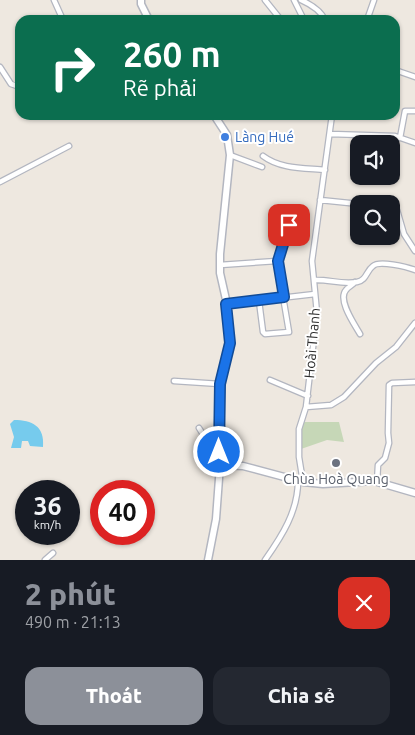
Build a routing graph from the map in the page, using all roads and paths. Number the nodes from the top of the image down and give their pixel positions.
1 (54, 0) edge
2 (141, 0) edge
3 (265, 0) edge
4 (294, 0) edge
5 (300, 0) edge
6 (374, 0) edge
7 (310, 2) edge
8 (61, 15) edge
9 (146, 15) edge
10 (277, 15) edge
11 (302, 15) edge
12 (322, 15) edge
13 (369, 15) edge
14 (0, 67) edge
15 (400, 72) edge
16 (415, 77) edge
17 (15, 85) edge
18 (415, 111) edge
19 (217, 120) edge
20 (331, 120) edge
21 (330, 134) junction
22 (350, 135) edge
23 (400, 138) joint
24 (415, 143) edge
25 (69, 146) dead end
26 (230, 155) junction
27 (263, 156) dead end
28 (262, 167) dead end
29 (325, 170) junction
30 (0, 182) edge
31 (320, 200) junction
32 (350, 203) edge
33 (400, 220) edge
34 (289, 225) dead end
35 (415, 251) edge
36 (278, 261) junction
37 (220, 265) junction
38 (415, 270) edge
39 (314, 280) junction
40 (355, 282) junction
41 (315, 294) junction
42 (284, 297) junction
43 (259, 301) junction
44 (226, 304) junction
45 (415, 323) edge
46 (360, 334) dead end
47 (270, 380) dead end
48 (174, 382) dead end
49 (415, 382) edge
50 (220, 384) junction
51 (308, 396) junction
52 (306, 407) junction
53 (199, 428) dead end
54 (219, 440) junction
55 (220, 465) junction
56 (300, 481) junction
57 (377, 482) junction
58 (415, 493) edge
59 (53, 553) dead end
60 (45, 560) edge
61 (208, 560) edge
62 (265, 560) edge

1 - 8 street
2 - 9 street
3 - 10 street
4 - 11 street
5 - 7 street
6 - 13 street
7 - 12 street
14 - 17 street
15 - 16 street
18 - 23 street
19 - 26 street
20 - 21 street, Hoài Thanh
21 - 22 street
21 - 29 street, Hoài Thanh
23 - 24 street
25 - 30 street
26 - 28 street
26 - 37 street
27 - 29 street
29 - 31 street, Hoài Thanh
31 - 32 street
31 - 39 street, Hoài Thanh
33 - 35 street
34 - 36 street
36 - 37 street
36 - 42 street
37 - 44 street
38 - 40 street
39 - 40 street
39 - 41 street, Hoài Thanh
40 - 46 street
41 - 42 street
41 - 51 street, Hoài Thanh
42 - 43 street
42 - 43 street
43 - 44 street
44 - 50 street
45 - 52 street
47 - 51 street
48 - 50 street
49 - 57 street
50 - 54 street
51 - 52 street, Hoài Thanh
52 - 56 street, Hoài Thanh
53 - 54 street
54 - 55 street
55 - 56 street
55 - 61 street
56 - 57 street
56 - 62 street, Hoài Thanh
57 - 58 street
59 - 60 street

